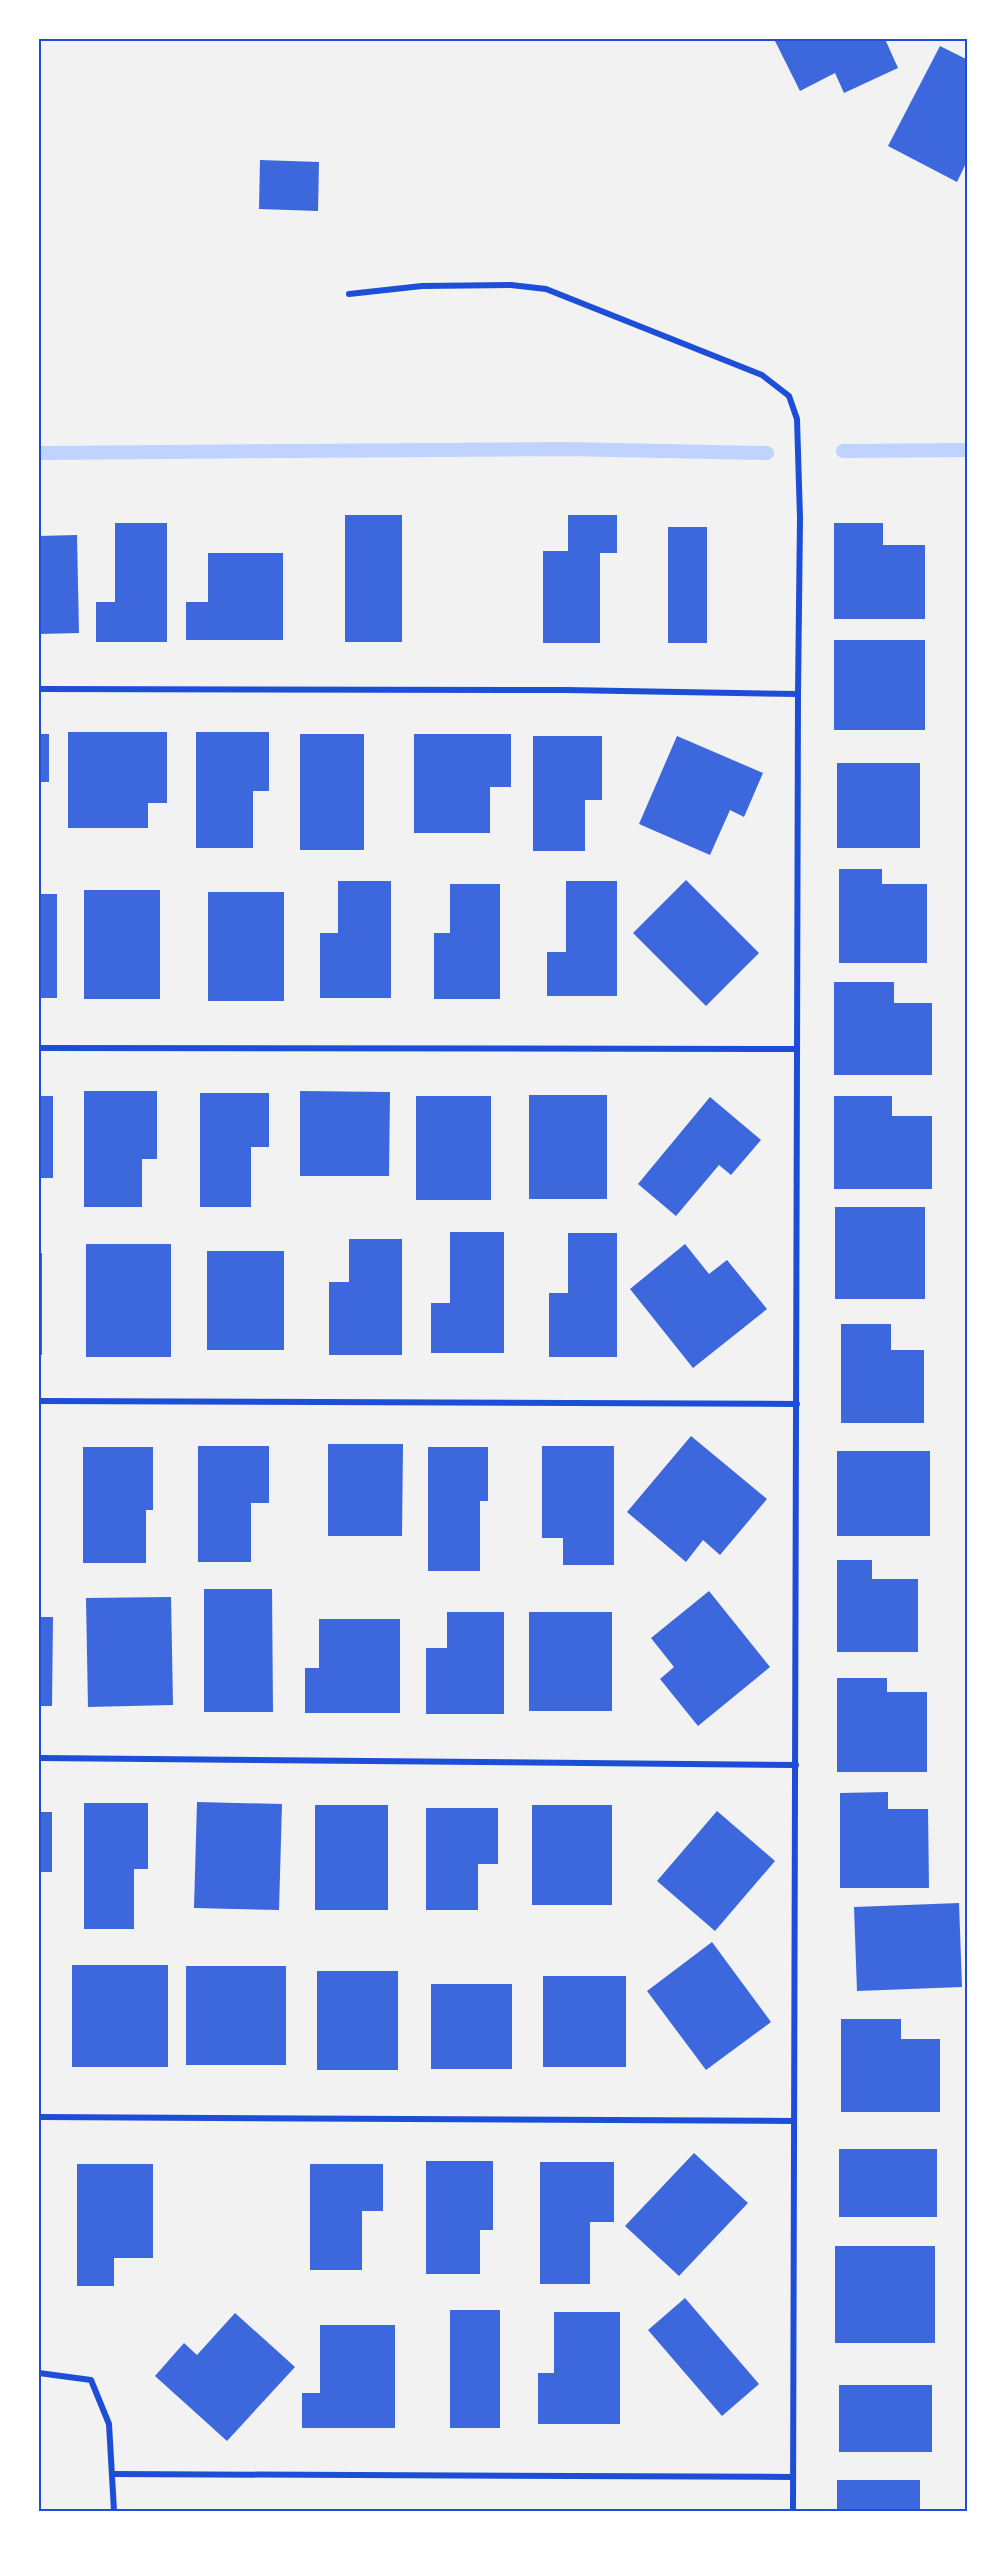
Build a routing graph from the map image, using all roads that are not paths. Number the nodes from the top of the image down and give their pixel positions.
1 (349, 294) dead end
2 (39, 688) edge
3 (798, 694) junction
4 (39, 1048) edge
5 (797, 1049) junction
6 (39, 1401) edge
7 (797, 1404) junction
8 (39, 1758) edge
9 (796, 1766) junction
10 (39, 2116) edge
11 (793, 2121) junction
12 (39, 2373) edge
13 (113, 2474) junction
14 (792, 2478) junction
15 (114, 2511) edge
16 (792, 2511) edge

1 - 3 street
2 - 3 street
3 - 5 street
4 - 5 street
5 - 7 street
6 - 7 street
7 - 9 street
8 - 9 street
9 - 11 street
10 - 11 street
11 - 14 street
12 - 13 street
13 - 14 street
13 - 15 street
14 - 16 street

